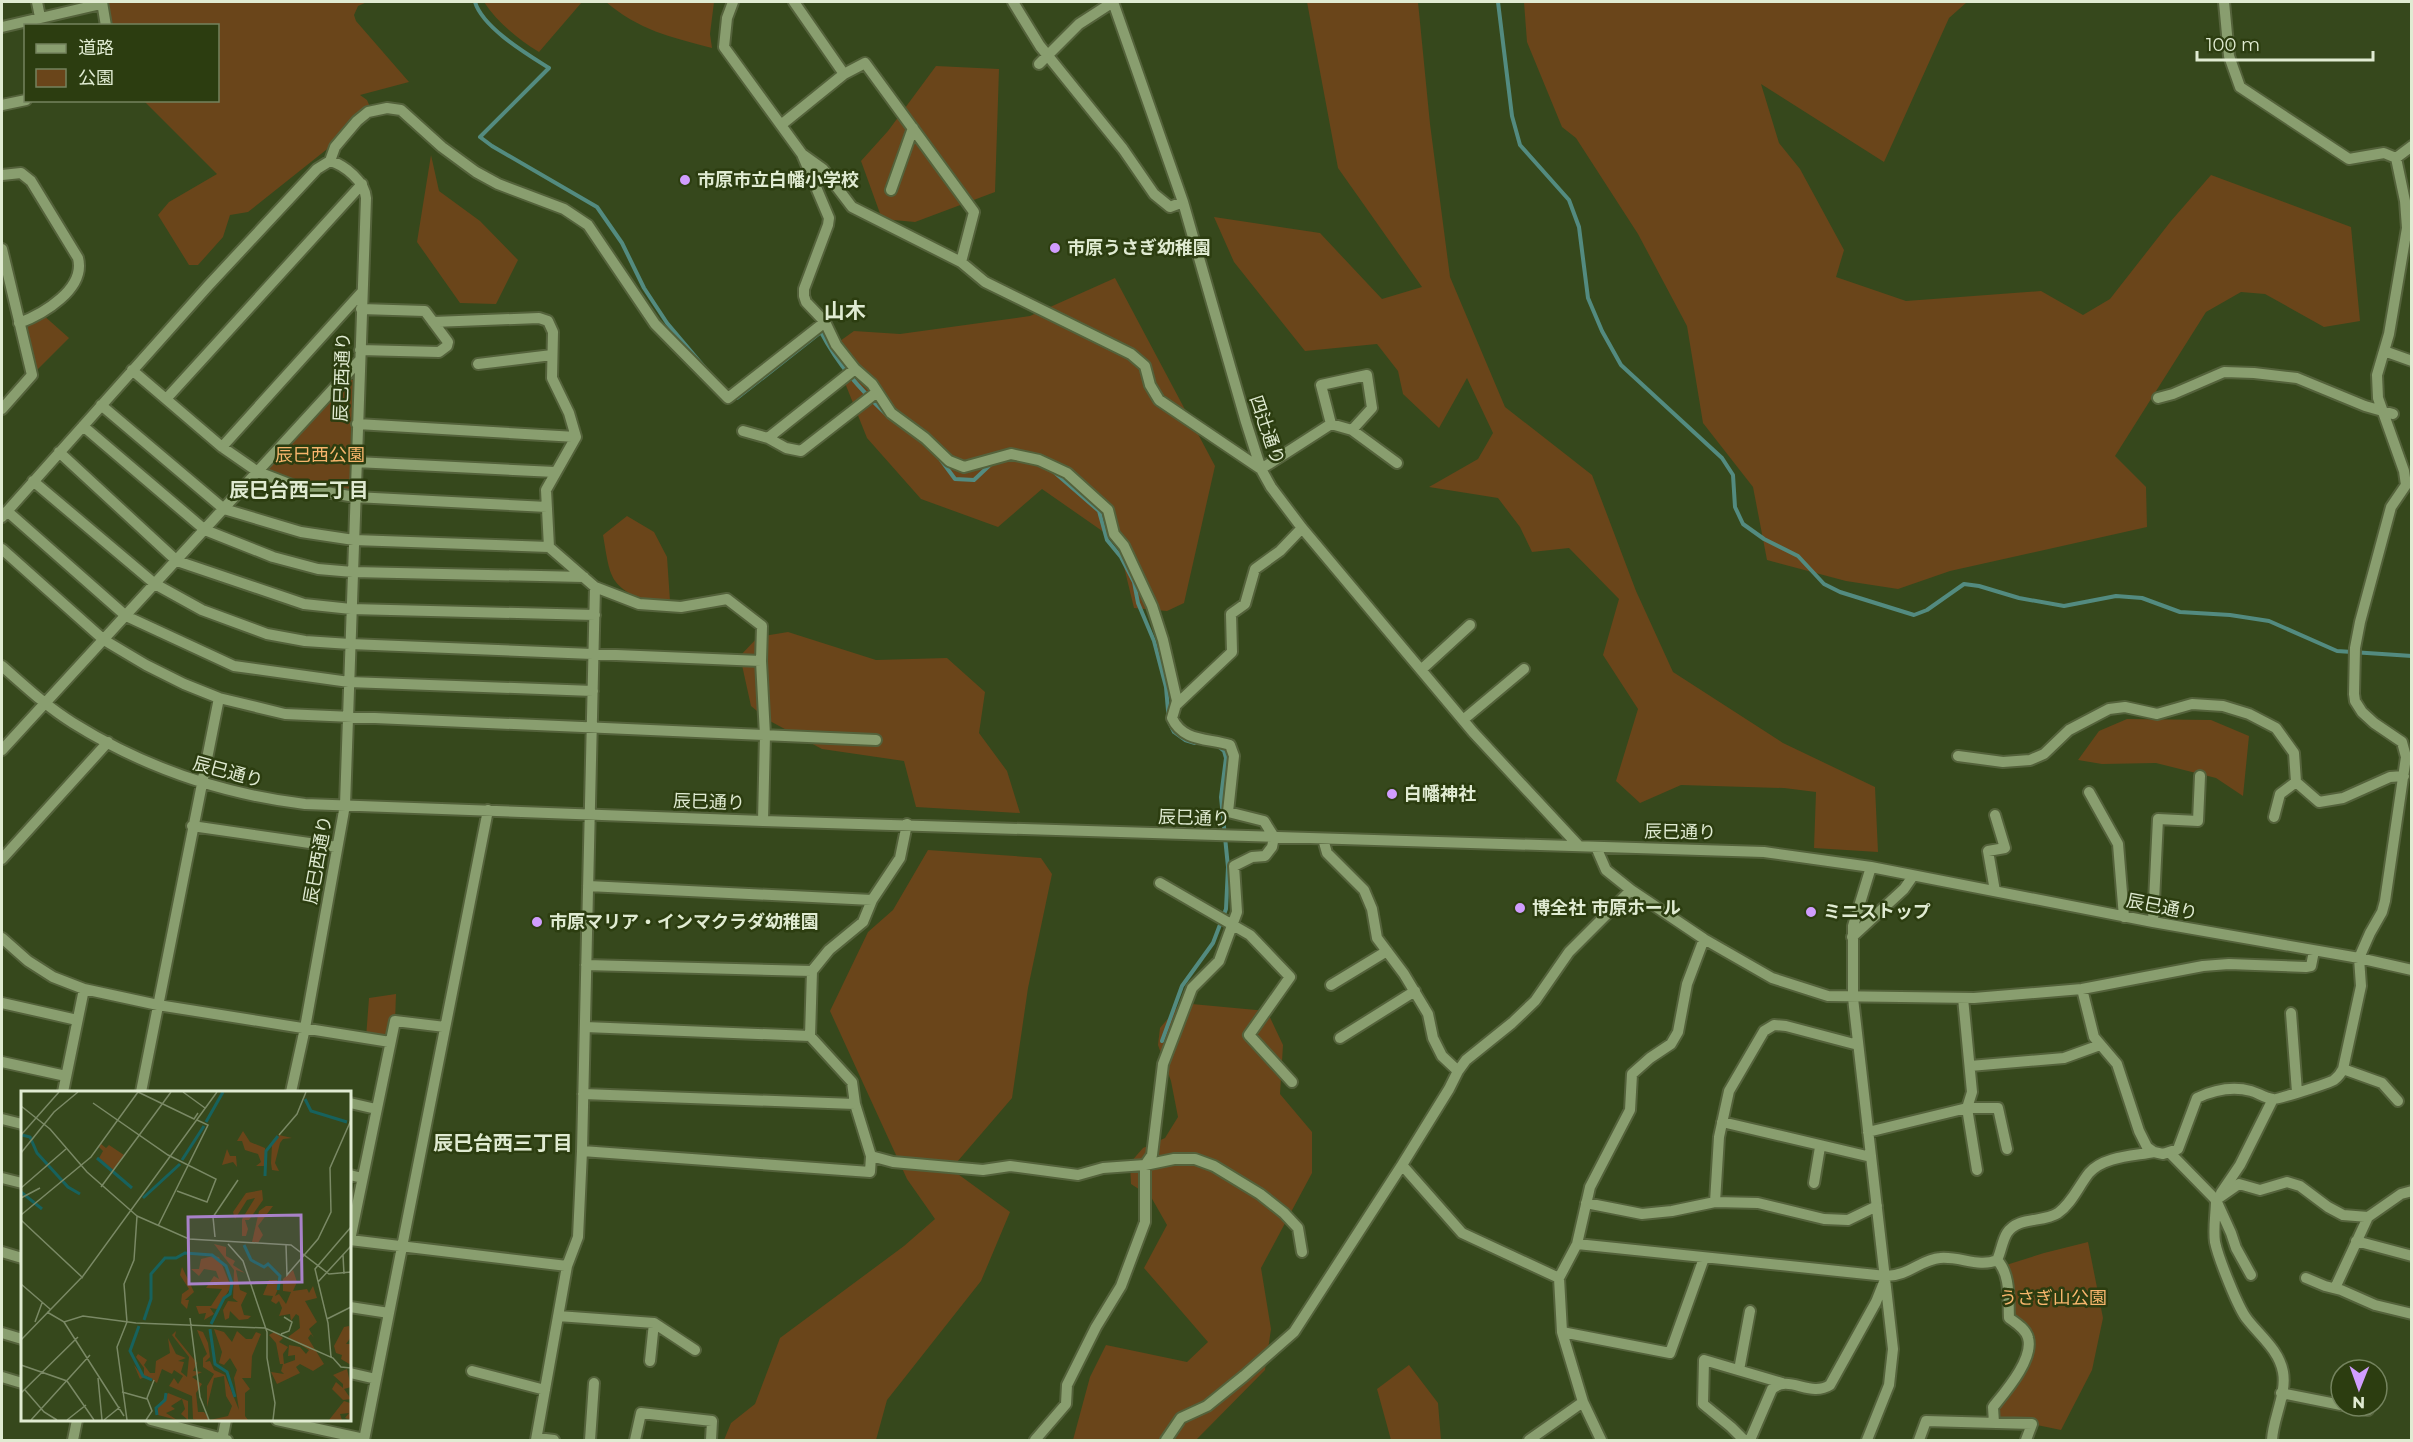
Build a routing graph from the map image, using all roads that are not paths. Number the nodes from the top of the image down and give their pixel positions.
1 (36, 2) edge
2 (102, 2) edge
3 (733, 2) edge
4 (794, 2) edge
5 (1013, 2) edge
6 (1113, 2) edge
7 (2224, 2) edge
8 (40, 17) junction
9 (106, 24) edge
10 (2, 27) edge
11 (1047, 55) junction
12 (1040, 64) dead end
13 (844, 74) junction
14 (24, 100) edge
15 (2, 105) edge
16 (781, 125) junction
17 (913, 128) junction
18 (2412, 146) edge
19 (801, 154) junction
20 (2396, 158) junction
21 (330, 161) junction
22 (2, 175) edge
23 (362, 184) junction
24 (891, 190) dead end
25 (1183, 202) junction
26 (2, 249) edge
27 (961, 262) junction
28 (362, 292) junction
29 (361, 309) junction
30 (433, 322) junction
31 (825, 322) junction
32 (19, 323) junction
33 (2384, 351) junction
34 (552, 355) junction
35 (360, 356) junction
36 (2412, 361) edge
37 (478, 364) dead end
38 (855, 369) junction
39 (132, 370) junction
40 (877, 392) junction
41 (2158, 398) dead end
42 (166, 399) junction
43 (101, 405) junction
44 (2, 409) edge
45 (2382, 410) junction
46 (2393, 414) dead end
47 (1331, 423) junction
48 (357, 424) junction
49 (82, 426) junction
50 (1352, 430) junction
51 (743, 431) dead end
52 (576, 437) junction
53 (768, 438) junction
54 (222, 447) junction
55 (59, 453) junction
56 (356, 462) junction
57 (1397, 463) dead end
58 (1261, 469) junction
59 (258, 472) junction
60 (555, 472) junction
61 (33, 481) junction
62 (2409, 486) edge
63 (355, 497) junction
64 (547, 507) junction
65 (224, 510) junction
66 (4, 514) edge
67 (1302, 528) junction
68 (205, 530) junction
69 (354, 540) junction
70 (549, 547) junction
71 (2, 549) edge
72 (177, 561) junction
73 (353, 572) junction
74 (584, 577) junction
75 (155, 584) junction
76 (595, 587) junction
77 (351, 609) junction
78 (595, 615) junction
79 (126, 616) junction
80 (1470, 625) dead end
81 (104, 640) junction
82 (350, 644) junction
83 (594, 654) junction
84 (761, 661) junction
85 (2, 666) edge
86 (1524, 669) dead end
87 (1421, 670) junction
88 (349, 682) junction
89 (593, 691) junction
90 (219, 698) junction
91 (46, 704) junction
92 (1176, 705) junction
93 (348, 718) junction
94 (1463, 720) junction
95 (592, 727) junction
96 (765, 735) junction
97 (876, 740) dead end
98 (108, 742) junction
99 (2, 750) edge
100 (1958, 756) dead end
101 (2200, 776) dead end
102 (2404, 776) junction
103 (2296, 782) junction
104 (201, 783) junction
105 (2089, 792) dead end
106 (345, 805) junction
107 (488, 810) junction
108 (590, 814) junction
109 (1995, 815) dead end
110 (2274, 817) dead end
111 (763, 821) junction
112 (907, 824) junction
113 (192, 826) junction
114 (1274, 837) junction
115 (1323, 839) junction
116 (1578, 845) junction
117 (338, 846) junction
118 (1596, 847) junction
119 (2, 859) edge
120 (1871, 867) junction
121 (1913, 876) junction
122 (1160, 883) dead end
123 (588, 886) junction
124 (1630, 890) junction
125 (1995, 891) junction
126 (872, 900) junction
127 (2124, 916) junction
128 (2153, 922) junction
129 (1233, 924) junction
130 (1852, 937) junction
131 (2, 938) edge
132 (1704, 939) junction
133 (1387, 951) junction
134 (2314, 951) junction
135 (2359, 958) junction
136 (586, 965) junction
137 (2412, 970) edge
138 (812, 971) junction
139 (1331, 985) dead end
140 (84, 989) junction
141 (2082, 989) junction
142 (1414, 991) junction
143 (1853, 998) junction
144 (1963, 998) junction
145 (2, 1003) edge
146 (158, 1005) junction
147 (2291, 1013) dead end
148 (77, 1020) junction
149 (446, 1027) junction
150 (305, 1028) junction
151 (585, 1028) junction
152 (810, 1036) junction
153 (1340, 1038) dead end
154 (390, 1042) junction
155 (1858, 1045) junction
156 (2100, 1045) junction
157 (2, 1062) edge
158 (1970, 1066) junction
159 (2343, 1069) junction
160 (1458, 1071) junction
161 (66, 1076) junction
162 (1292, 1082) dead end
163 (63, 1091) edge
164 (141, 1091) edge
165 (293, 1091) edge
166 (2297, 1092) junction
167 (583, 1094) junction
168 (2273, 1100) junction
169 (2398, 1101) dead end
170 (351, 1103) edge
171 (855, 1104) junction
172 (376, 1108) junction
173 (1967, 1108) junction
174 (2, 1119) edge
175 (1722, 1122) junction
176 (21, 1124) edge
177 (1868, 1132) junction
178 (1820, 1147) junction
179 (2007, 1149) dead end
180 (582, 1151) junction
181 (2154, 1152) junction
182 (2170, 1153) junction
183 (871, 1156) junction
184 (1871, 1157) junction
185 (1145, 1165) junction
186 (1402, 1165) junction
187 (1977, 1170) dead end
188 (351, 1175) edge
189 (2, 1178) edge
190 (362, 1178) junction
191 (21, 1183) edge
192 (1815, 1183) dead end
193 (2412, 1191) edge
194 (2216, 1200) junction
195 (1715, 1202) junction
196 (1586, 1203) junction
197 (1877, 1206) junction
198 (2368, 1217) junction
199 (351, 1235) edge
200 (351, 1240) edge
201 (2356, 1241) junction
202 (1577, 1244) junction
203 (402, 1246) junction
204 (2, 1252) edge
205 (1302, 1252) dead end
206 (2412, 1256) edge
207 (21, 1258) edge
208 (1704, 1258) junction
209 (1997, 1260) junction
210 (567, 1266) junction
211 (2251, 1275) dead end
212 (1886, 1276) junction
213 (1559, 1278) junction
214 (2306, 1278) dead end
215 (2335, 1288) junction
216 (351, 1307) edge
217 (1750, 1311) dead end
218 (389, 1312) junction
219 (2412, 1314) edge
220 (558, 1316) junction
221 (654, 1323) junction
222 (1562, 1332) junction
223 (2, 1333) edge
224 (21, 1339) edge
225 (694, 1350) dead end
226 (650, 1361) dead end
227 (1739, 1370) junction
228 (472, 1371) dead end
229 (351, 1373) edge
230 (2, 1377) edge
231 (376, 1379) junction
232 (21, 1383) edge
233 (594, 1383) dead end
234 (1782, 1383) junction
235 (545, 1390) junction
236 (2281, 1393) junction
237 (1583, 1402) junction
238 (2329, 1403) edge
239 (77, 1421) edge
240 (158, 1421) edge
241 (226, 1421) edge
242 (285, 1421) edge
243 (1994, 1423) junction
244 (536, 1439) edge
245 (73, 1440) edge
246 (224, 1440) edge
247 (364, 1440) edge
248 (554, 1440) edge
249 (590, 1440) edge
250 (635, 1440) edge
251 (711, 1440) edge
252 (1035, 1440) edge
253 (1166, 1440) edge
254 (1529, 1440) edge
255 (1602, 1440) edge
256 (1744, 1440) edge
257 (1750, 1440) edge
258 (1867, 1440) edge
259 (1919, 1440) edge
260 (2026, 1440) edge
261 (2272, 1440) edge

1 - 8 street
2 - 8 street
2 - 9 street
3 - 16 street
4 - 13 street
5 - 11 street
6 - 11 street
6 - 25 street, 四辻通り
7 - 20 street
8 - 10 street
11 - 12 street
11 - 25 street
13 - 16 street
13 - 17 street
14 - 15 street
16 - 19 street
17 - 24 street
17 - 27 street
18 - 20 street
19 - 27 street
19 - 31 street
20 - 33 street
21 - 23 street
21 - 31 street
21 - 39 street
22 - 32 street
23 - 28 street, 辰巳西通り
23 - 42 street
25 - 58 street, 四辻通り
26 - 32 street
27 - 58 street
28 - 29 street, 辰巳西通り
28 - 54 street
29 - 30 street
29 - 35 street, 辰巳西通り
30 - 34 street
30 - 35 street
31 - 38 street
32 - 44 street
33 - 36 street
33 - 45 street
34 - 37 street
34 - 52 street
35 - 48 street, 辰巳西通り
35 - 59 street
38 - 40 street
38 - 53 street
39 - 42 street
39 - 43 street
40 - 53 street
40 - 92 street
41 - 45 street
42 - 54 street
43 - 49 street
43 - 65 street
45 - 46 street
45 - 62 street
47 - 50 street
47 - 50 street
47 - 58 street
48 - 52 street
48 - 56 street, 辰巳西通り
49 - 55 street
49 - 68 street
50 - 57 street
51 - 53 street
52 - 60 street
54 - 59 street
55 - 61 street
55 - 72 street
56 - 60 street
56 - 63 street, 辰巳西通り
58 - 67 street, 四辻通り
59 - 63 street
59 - 65 street
60 - 64 street
61 - 66 street
61 - 75 street
62 - 102 street
63 - 64 street
63 - 69 street, 辰巳西通り
64 - 70 street
65 - 68 street
65 - 69 street
66 - 79 street
67 - 87 street, 四辻通り
67 - 92 street
68 - 72 street
68 - 73 street
69 - 70 street
69 - 73 street, 辰巳西通り
70 - 74 street
71 - 81 street
72 - 75 street
72 - 77 street
73 - 74 street
73 - 77 street, 辰巳西通り
74 - 76 street
75 - 79 street
75 - 82 street
76 - 78 street
76 - 84 street
77 - 78 street
77 - 82 street, 辰巳西通り
78 - 83 street
79 - 81 street
79 - 88 street
80 - 87 street
81 - 90 street
81 - 91 street
82 - 83 street
82 - 88 street, 辰巳西通り
83 - 84 street
83 - 89 street
84 - 96 street
85 - 91 street, 辰巳通り
86 - 94 street
87 - 94 street, 四辻通り
88 - 89 street
88 - 93 street, 辰巳西通り
89 - 95 street
90 - 93 street
90 - 104 street
91 - 98 street, 辰巳通り
91 - 99 street
92 - 114 street
93 - 95 street
93 - 106 street, 辰巳西通り
94 - 116 street, 四辻通り
95 - 96 street
95 - 108 street
96 - 97 street
96 - 111 street
98 - 104 street, 辰巳通り
98 - 119 street
100 - 103 street
101 - 128 street
102 - 103 street
102 - 135 street
103 - 110 street
104 - 106 street, 辰巳通り
104 - 113 street
105 - 127 street
106 - 107 street, 辰巳通り
106 - 117 street, 辰巳西通り
107 - 108 street, 辰巳通り
107 - 149 street
108 - 111 street, 辰巳通り
108 - 123 street
109 - 125 street
111 - 112 street, 辰巳通り
112 - 114 street, 辰巳通り
112 - 126 street
113 - 117 street
113 - 146 street
114 - 115 street, 辰巳通り
114 - 129 street
115 - 116 street, 辰巳通り
115 - 133 street
116 - 118 street, 辰巳通り
117 - 150 street, 辰巳西通り
118 - 120 street, 辰巳通り
118 - 124 street
120 - 121 street, 辰巳通り
120 - 130 street
121 - 125 street, 辰巳通り
121 - 130 street
122 - 129 street
123 - 126 street
123 - 136 street
124 - 132 street
124 - 160 street
125 - 127 street, 辰巳通り
126 - 138 street
127 - 128 street, 辰巳通り
128 - 134 street, 辰巳通り
129 - 162 street
129 - 185 street
130 - 143 street
131 - 140 street
132 - 143 street
132 - 196 street
133 - 139 street
133 - 142 street
134 - 135 street, 辰巳通り
134 - 141 street
135 - 137 street, 辰巳通り
135 - 159 street
136 - 138 street
136 - 151 street
138 - 152 street
140 - 146 street
140 - 148 street
141 - 144 street
141 - 156 street
142 - 153 street
142 - 160 street
143 - 144 street
143 - 155 street
144 - 158 street
145 - 148 street
146 - 150 street
146 - 164 street
147 - 166 street
148 - 161 street
149 - 154 street
149 - 203 street
150 - 154 street
150 - 165 street, 辰巳西通り
151 - 152 street
151 - 167 street
152 - 171 street
154 - 172 street
155 - 175 street
155 - 177 street
156 - 158 street
156 - 181 street
157 - 161 street
158 - 173 street
159 - 166 street
159 - 169 street
160 - 186 street
161 - 163 street
166 - 168 street
167 - 171 street
167 - 180 street
168 - 182 street
168 - 194 street
170 - 172 street
171 - 183 street
172 - 190 street
173 - 177 street
173 - 179 street
173 - 187 street
174 - 176 street
175 - 178 street
175 - 195 street
177 - 184 street
178 - 184 street
178 - 192 street
180 - 183 street
180 - 210 street
181 - 182 street
181 - 209 street
182 - 194 street
183 - 185 street
184 - 197 street
185 - 205 street
185 - 252 street
186 - 213 street
186 - 253 street
188 - 190 street
189 - 191 street
190 - 199 street
193 - 198 street
194 - 198 street
194 - 211 street
194 - 236 street
195 - 196 street
195 - 197 street
196 - 202 street
197 - 212 street
198 - 201 street
200 - 203 street
201 - 206 street
201 - 215 street
202 - 208 street
202 - 213 street
203 - 210 street
203 - 218 street
204 - 207 street
208 - 212 street
208 - 222 street
209 - 212 street
209 - 243 street
210 - 220 street
212 - 234 street
212 - 258 street
213 - 222 street
214 - 215 street
215 - 219 street
216 - 218 street
217 - 227 street
218 - 231 street
220 - 221 street
220 - 235 street
221 - 225 street
221 - 226 street
222 - 237 street
223 - 224 street
227 - 234 street
227 - 256 street
228 - 235 street
229 - 231 street
230 - 232 street
231 - 247 street
233 - 249 street
234 - 257 street
235 - 244 street
236 - 238 street
236 - 261 street
237 - 254 street
237 - 255 street
239 - 245 street
240 - 246 street
241 - 246 street
242 - 247 street
243 - 259 street
243 - 260 street
244 - 248 street
250 - 251 street

